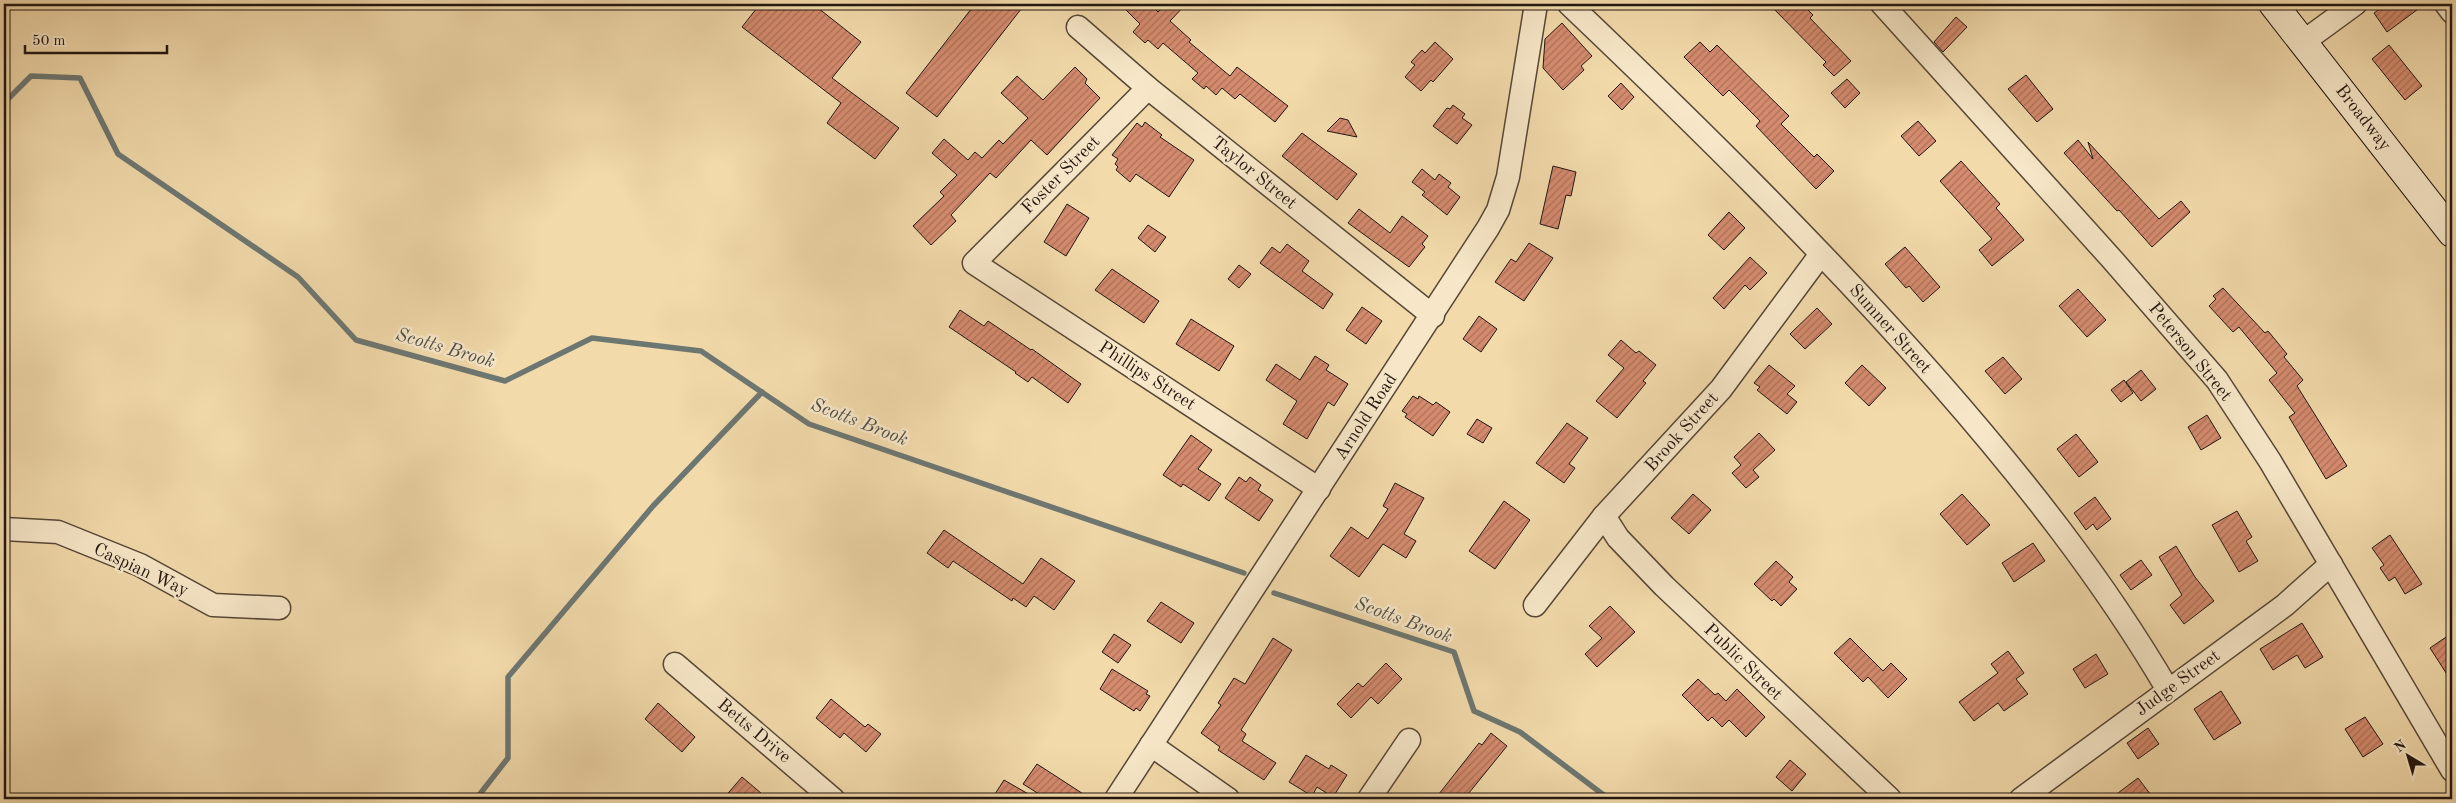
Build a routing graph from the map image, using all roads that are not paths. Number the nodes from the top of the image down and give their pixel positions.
1 (1536, 4) edge
2 (1569, 4) edge
3 (1882, 4) edge
4 (2272, 4) edge
5 (2354, 4) edge
6 (2446, 4) edge
7 (2452, 12) edge
8 (1078, 27) dead end
9 (2303, 42) junction
10 (1148, 88) junction
11 (2452, 233) edge
12 (1821, 254) junction
13 (974, 264) joint
14 (1433, 316) junction
15 (1319, 489) junction
16 (1604, 516) junction
17 (4, 530) edge
18 (2331, 564) junction
19 (1535, 605) dead end
20 (279, 608) dead end
21 (675, 664) dead end
22 (2168, 690) junction
23 (1409, 740) dead end
24 (1152, 745) junction
25 (2452, 770) edge
26 (833, 799) edge
27 (1116, 799) edge
28 (1228, 799) edge
29 (1369, 799) edge
30 (1890, 799) edge
31 (2022, 799) edge

1 - 14 street, Arnold Road
2 - 12 street, Sumner Street
3 - 18 street, Peterson Street
4 - 9 street, Broadway
5 - 9 street
6 - 7 street
8 - 10 street, Taylor Street
9 - 11 street, Broadway
10 - 13 street, Foster Street
10 - 14 street, Taylor Street
12 - 16 street, Brook Street
12 - 22 street, Sumner Street
13 - 15 street, Phillips Street
14 - 15 street, Arnold Road
15 - 24 street, Arnold Road
16 - 19 street, Brook Street
16 - 30 street, Public Street
17 - 20 street, Caspian Way
18 - 22 street, Judge Street
18 - 25 street, Peterson Street
21 - 26 street, Betts Drive
22 - 31 street, Judge Street
23 - 29 street
24 - 27 street, Arnold Road
24 - 28 street

